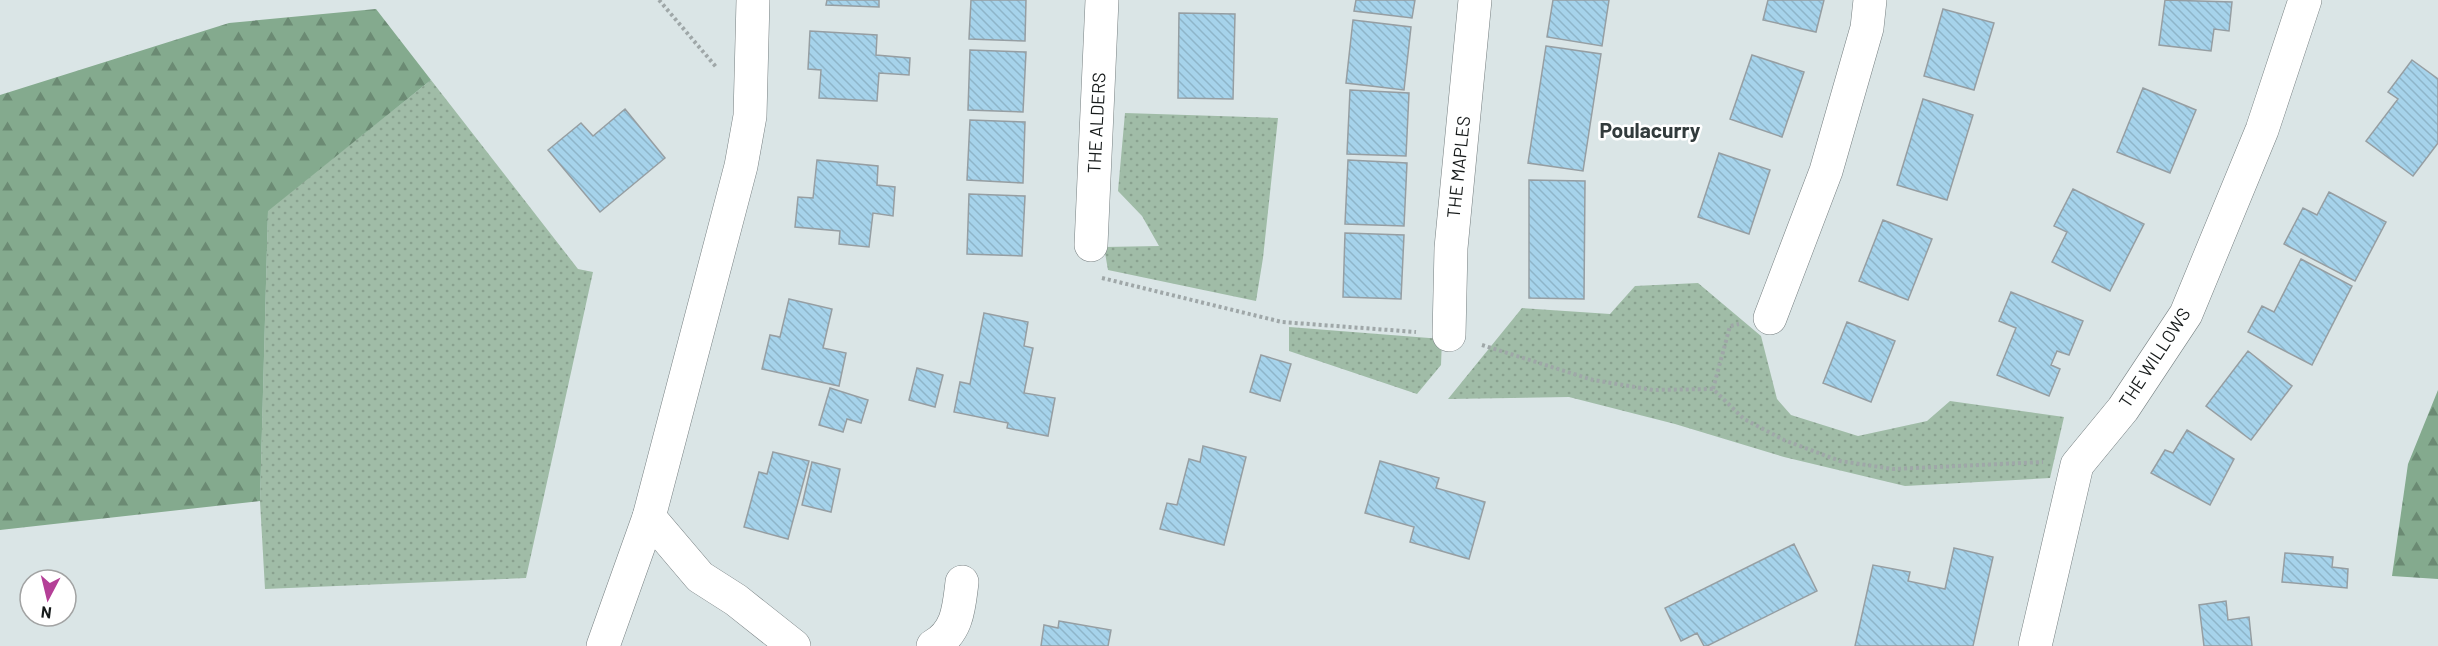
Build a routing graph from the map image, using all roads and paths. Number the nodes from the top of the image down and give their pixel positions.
1 (659, 0) edge
2 (753, 0) edge
3 (1102, 0) edge
4 (1475, 0) edge
5 (1869, 0) edge
6 (2305, 0) edge
7 (750, 108) junction
8 (1091, 245) joint
9 (1770, 318) joint
10 (1449, 335) junction
11 (1713, 389) junction
12 (2077, 465) junction
13 (649, 517) junction
14 (962, 582) dead end
15 (603, 646) edge
16 (794, 646) edge
17 (933, 646) edge
18 (2035, 646) edge

1 - 7 path
2 - 7 street
3 - 8 street, THE ALDERS
4 - 10 street, THE MAPLES
5 - 9 street
6 - 12 street, THE WILLOWS
7 - 13 street
8 - 10 path
9 - 11 path
10 - 11 path
11 - 12 path
12 - 18 street, THE WILLOWS
13 - 15 street
13 - 16 street
14 - 17 street

